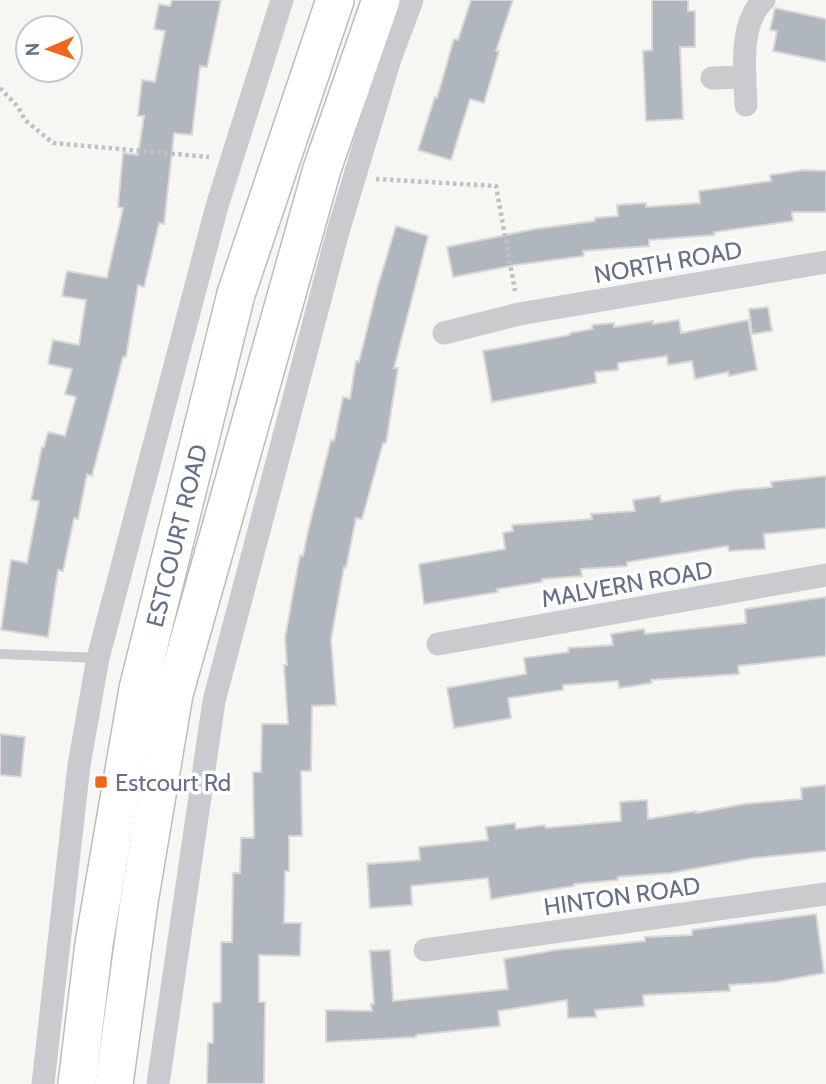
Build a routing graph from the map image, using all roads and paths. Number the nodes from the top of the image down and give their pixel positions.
1 (282, 0) edge
2 (335, 0) edge
3 (380, 0) edge
4 (412, 0) edge
5 (764, 0) edge
6 (376, 54) junction
7 (745, 77) junction
8 (712, 78) dead end
9 (0, 88) edge
10 (746, 105) dead end
11 (231, 159) junction
12 (355, 178) junction
13 (826, 262) edge
14 (519, 314) junction
15 (444, 333) dead end
16 (826, 575) edge
17 (438, 645) dead end
18 (0, 654) edge
19 (98, 658) junction
20 (826, 894) edge
21 (425, 950) dead end
22 (43, 1084) edge
23 (76, 1084) edge
24 (114, 1084) edge
25 (158, 1084) edge

1 - 11 street, ESTCOURT ROAD
2 - 23 main road, ESTCOURT ROAD
3 - 6 main road, ESTCOURT ROAD
4 - 6 street, ESTCOURT ROAD
5 - 7 street
6 - 12 street, ESTCOURT ROAD
6 - 24 main road, ESTCOURT ROAD
7 - 8 street
7 - 10 street
9 - 11 path
11 - 19 street, ESTCOURT ROAD
12 - 14 path
12 - 25 street, ESTCOURT ROAD
13 - 14 street, NORTH ROAD
14 - 15 street, NORTH ROAD
16 - 17 street, MALVERN ROAD
18 - 19 lane
19 - 22 street, ESTCOURT ROAD
20 - 21 street, HINTON ROAD

